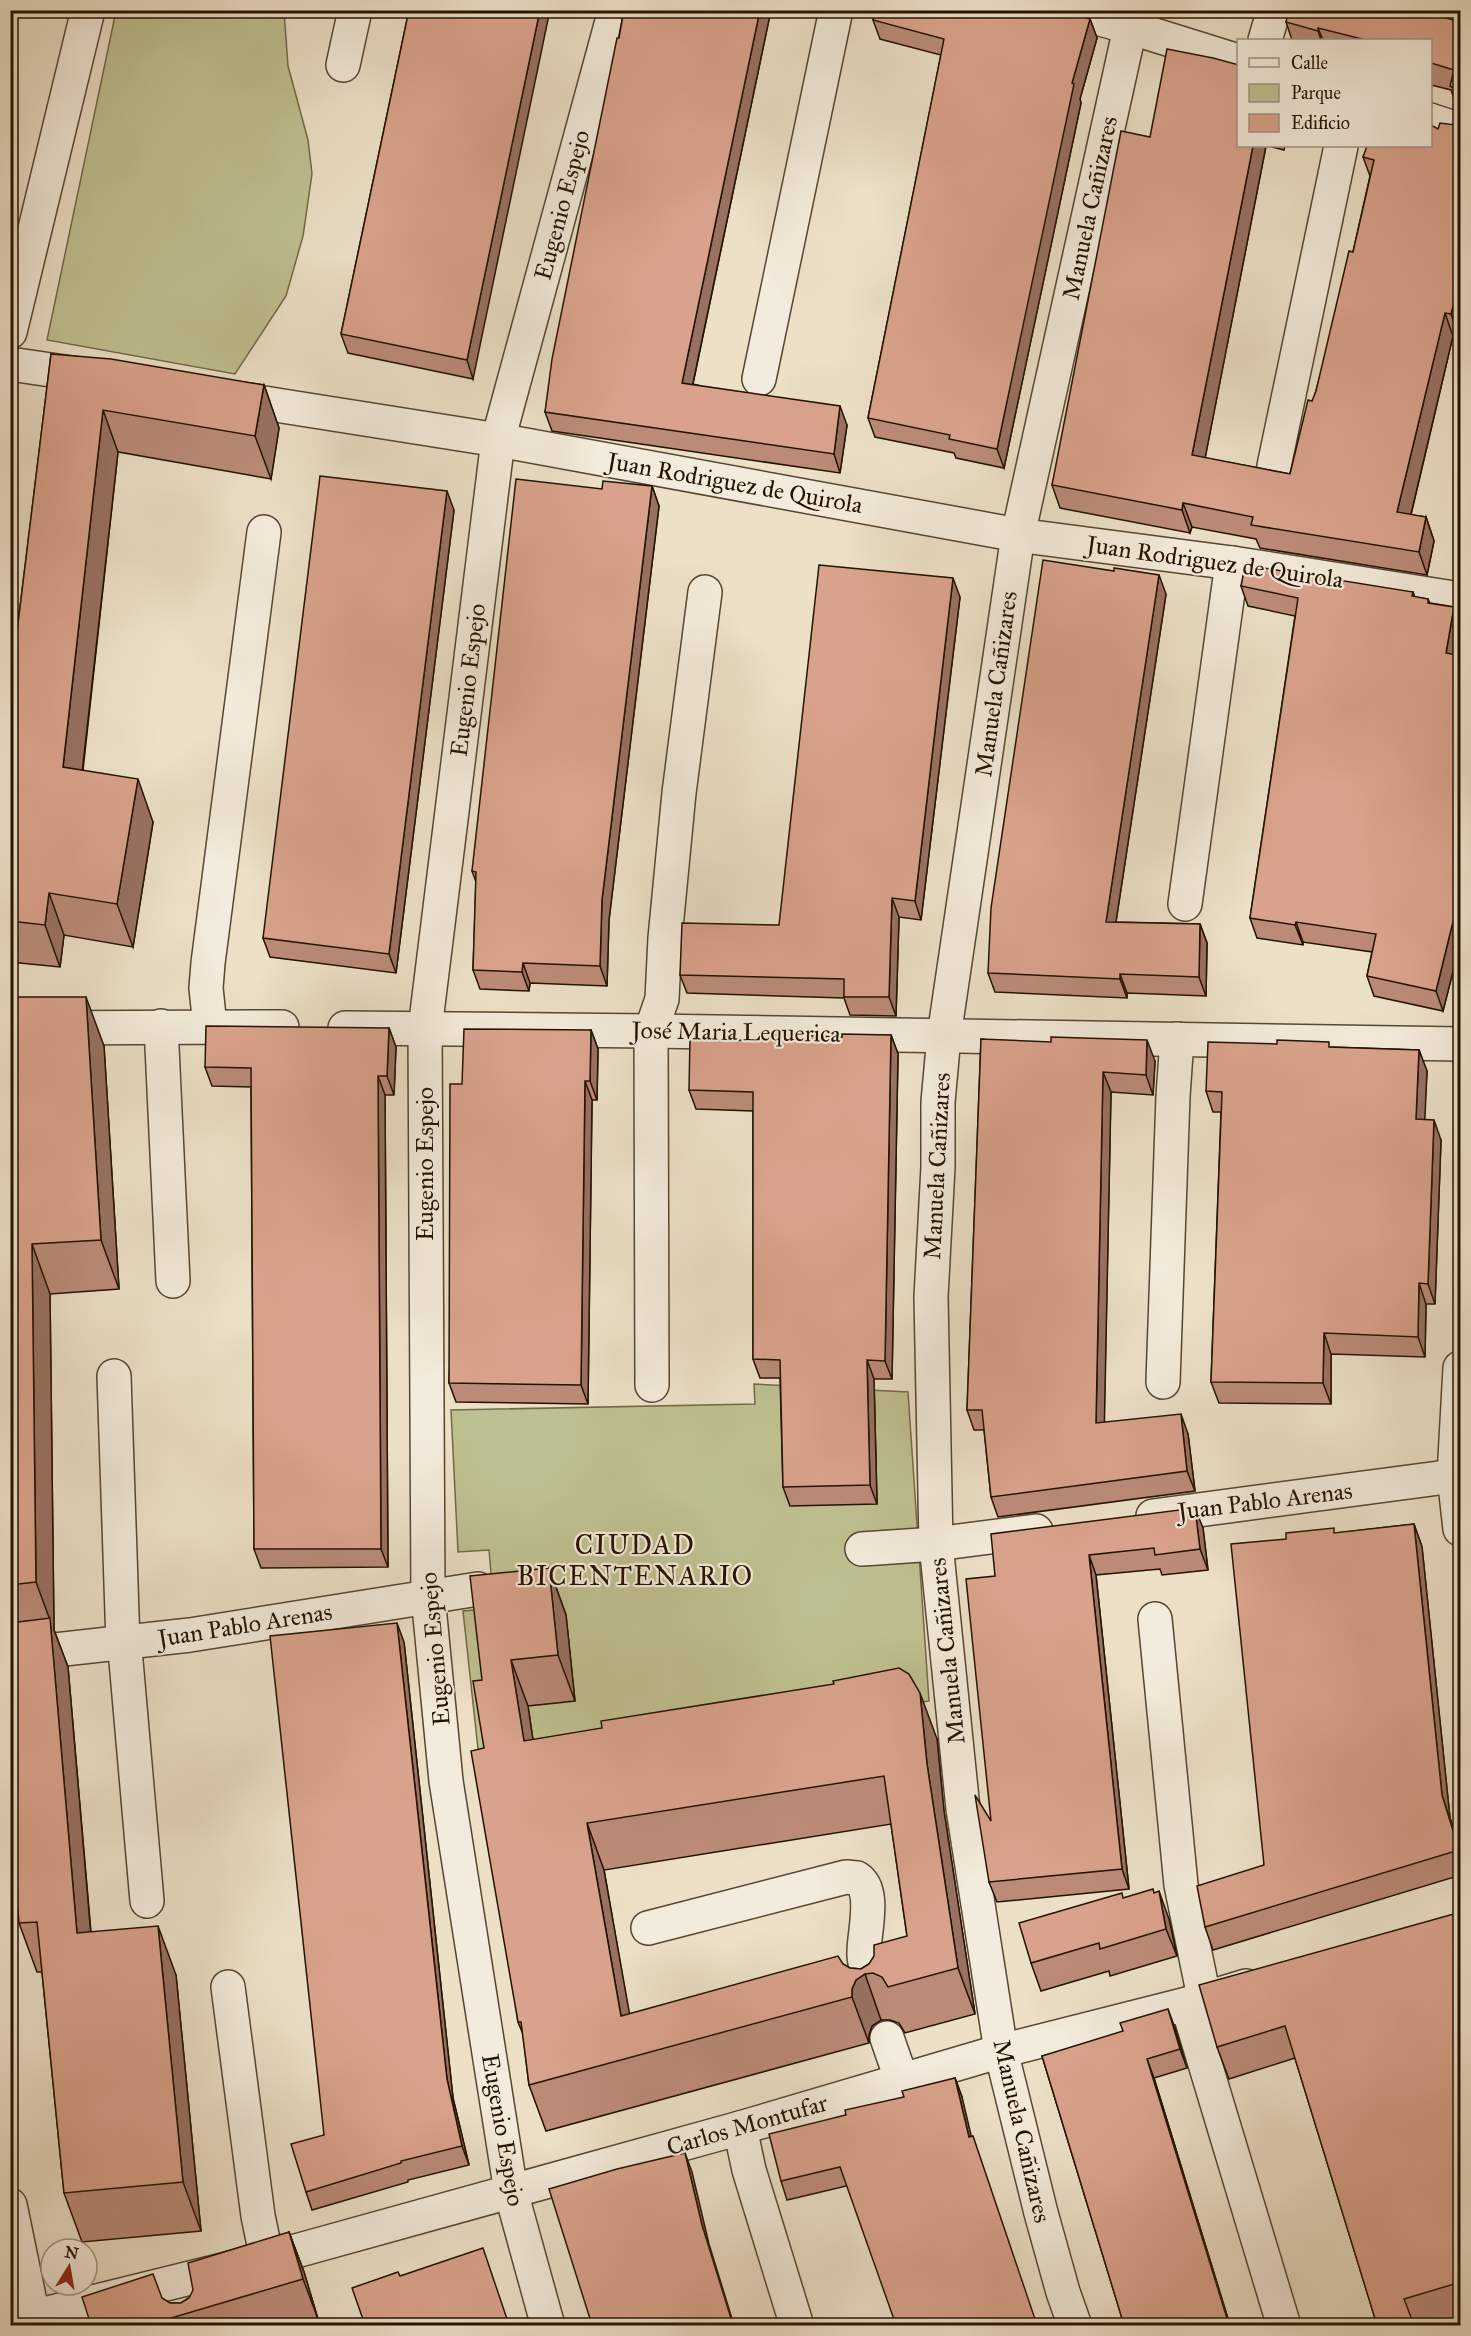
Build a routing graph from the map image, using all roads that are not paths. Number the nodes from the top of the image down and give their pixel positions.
1 (88, 10) edge
2 (355, 10) edge
3 (615, 10) edge
4 (836, 10) edge
5 (1068, 10) edge
6 (1274, 10) edge
7 (1132, 19) edge
8 (1265, 39) edge
9 (1237, 60) edge
10 (343, 65) dead end
11 (1432, 120) edge
12 (1461, 130) edge
13 (1341, 147) edge
14 (10, 332) edge
15 (10, 364) edge
16 (759, 379) dead end
17 (127, 382) edge
18 (196, 393) edge
19 (498, 440) junction
20 (1274, 466) dead end
21 (264, 532) dead end
22 (1018, 535) junction
23 (1232, 563) junction
24 (705, 592) dead end
25 (1461, 599) edge
26 (1185, 904) dead end
27 (161, 1026) junction
28 (210, 1026) junction
29 (10, 1028) edge
30 (425, 1029) junction
31 (651, 1031) junction
32 (944, 1036) junction
33 (1177, 1039) junction
34 (1461, 1044) edge
35 (173, 1281) dead end
36 (1461, 1368) edge
37 (114, 1376) dead end
38 (1163, 1382) dead end
39 (652, 1385) dead end
40 (1454, 1476) junction
41 (1124, 1519) edge
42 (1066, 1527) edge
43 (1461, 1530) edge
44 (936, 1544) junction
45 (862, 1549) dead end
46 (478, 1589) edge
47 (428, 1596) junction
48 (1155, 1619) dead end
49 (123, 1643) junction
50 (10, 1655) edge
51 (147, 1901) dead end
52 (648, 1928) dead end
53 (864, 1956) junction
54 (831, 1964) edge
55 (1271, 1979) edge
56 (228, 1987) dead end
57 (873, 1997) edge
58 (1196, 2000) junction
59 (887, 2038) dead end
60 (1001, 2051) junction
61 (902, 2081) junction
62 (740, 2128) junction
63 (511, 2192) junction
64 (10, 2205) edge
65 (267, 2259) junction
66 (178, 2282) junction
67 (187, 2315) edge
68 (33, 2321) edge
69 (548, 2325) edge
70 (797, 2325) edge
71 (1075, 2325) edge
72 (1284, 2325) edge

1 - 14 street
2 - 10 street
3 - 19 street, Eugenio Espejo
4 - 16 street
5 - 7 street
6 - 8 street
7 - 9 street
7 - 22 street, Manuela Cañizares
11 - 12 street
13 - 20 street
15 - 17 street
18 - 19 street, Juan Rodriguez de Quirola
19 - 22 street, Juan Rodriguez de Quirola
19 - 30 street, Eugenio Espejo
21 - 28 street
22 - 23 street, Juan Rodriguez de Quirola
22 - 32 street, Manuela Cañizares
23 - 25 street, Juan Rodriguez de Quirola
23 - 26 street
24 - 31 street
27 - 28 street, José Maria Lequerica
27 - 29 street, José Maria Lequerica
27 - 35 street
28 - 30 street, José Maria Lequerica
30 - 31 street, José Maria Lequerica
30 - 47 street, Eugenio Espejo
31 - 32 street, José Maria Lequerica
31 - 39 street
32 - 33 street, José Maria Lequerica
32 - 44 street, Manuela Cañizares
33 - 34 street, José Maria Lequerica
33 - 38 street
36 - 40 street
37 - 49 street
40 - 41 street, Juan Pablo Arenas
40 - 43 street
42 - 44 street
44 - 45 street
44 - 60 street, Manuela Cañizares
46 - 47 street, Juan Pablo Arenas
47 - 49 street, Juan Pablo Arenas
47 - 63 street, Eugenio Espejo
48 - 58 street
49 - 50 street, Juan Pablo Arenas
49 - 51 street
52 - 53 street
53 - 54 street
53 - 57 street
55 - 58 street, Carlos Montufar
56 - 65 street
58 - 60 street, Carlos Montufar
58 - 72 street
59 - 61 street
60 - 61 street, Carlos Montufar
60 - 71 street, Manuela Cañizares
61 - 62 street, Carlos Montufar
62 - 63 street, Carlos Montufar
62 - 70 street
63 - 65 street, Carlos Montufar
63 - 69 street, Eugenio Espejo
64 - 68 street
65 - 66 street, Carlos Montufar
66 - 67 street
66 - 68 street, Carlos Montufar

